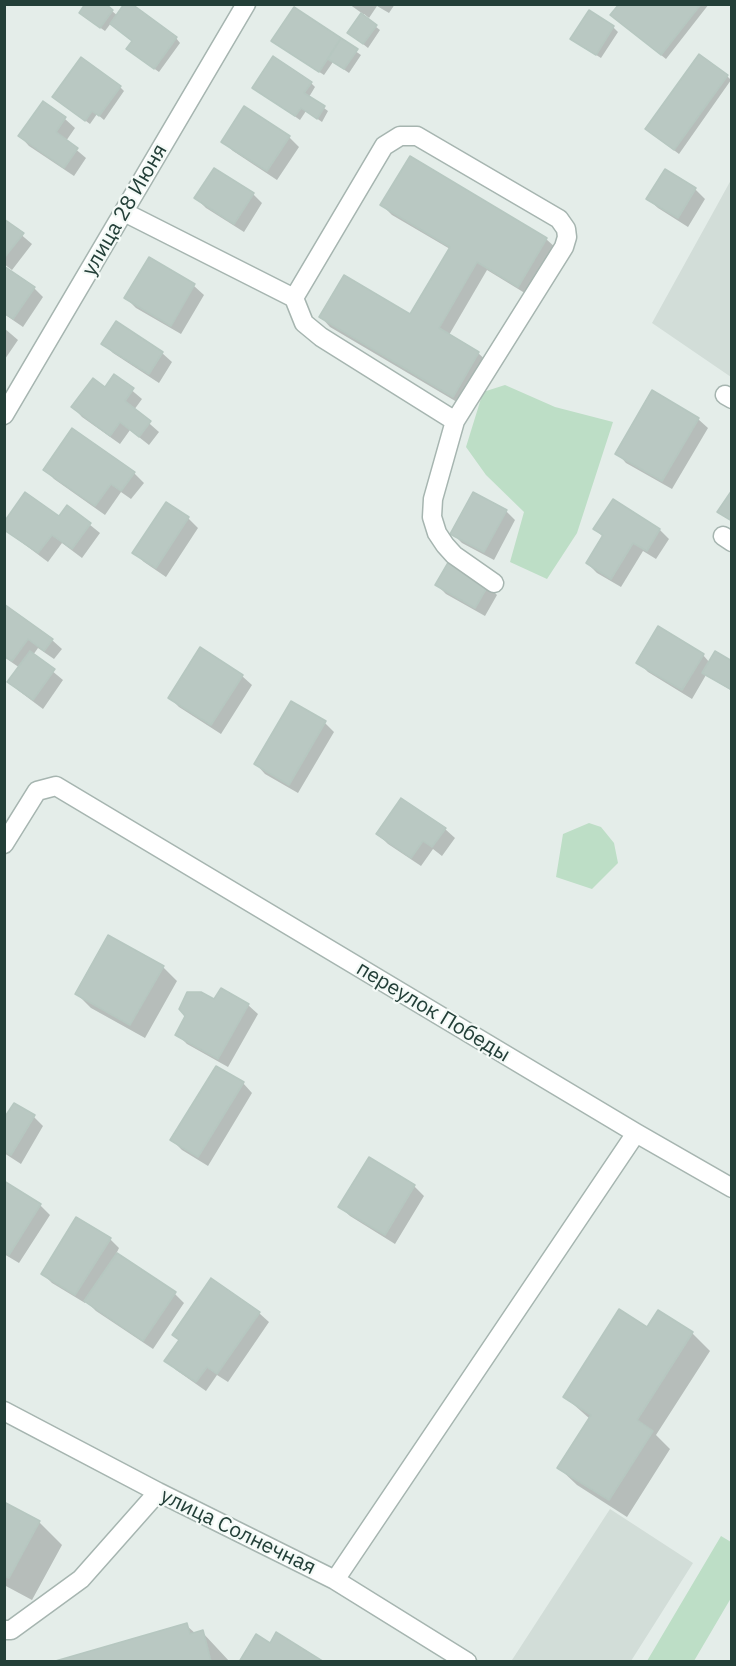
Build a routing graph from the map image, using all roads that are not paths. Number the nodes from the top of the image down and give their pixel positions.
1 (246, 4) edge
2 (124, 212) junction
3 (294, 298) junction
4 (4, 415) edge
5 (455, 421) junction
6 (494, 583) dead end
7 (4, 844) edge
8 (636, 1133) junction
9 (732, 1188) edge
10 (4, 1411) edge
11 (158, 1492) junction
12 (335, 1580) junction
13 (4, 1630) edge
14 (467, 1662) edge

1 - 2 street, улица 28 Июня
2 - 3 street
2 - 4 street, улица 28 Июня
3 - 5 street
3 - 5 street
5 - 6 street
7 - 8 street, переулок Победы
8 - 9 street, переулок Победы
8 - 12 street
10 - 11 street, улица Солнечная
11 - 12 street, улица Солнечная
11 - 13 street
12 - 14 street, улица Солнечная

